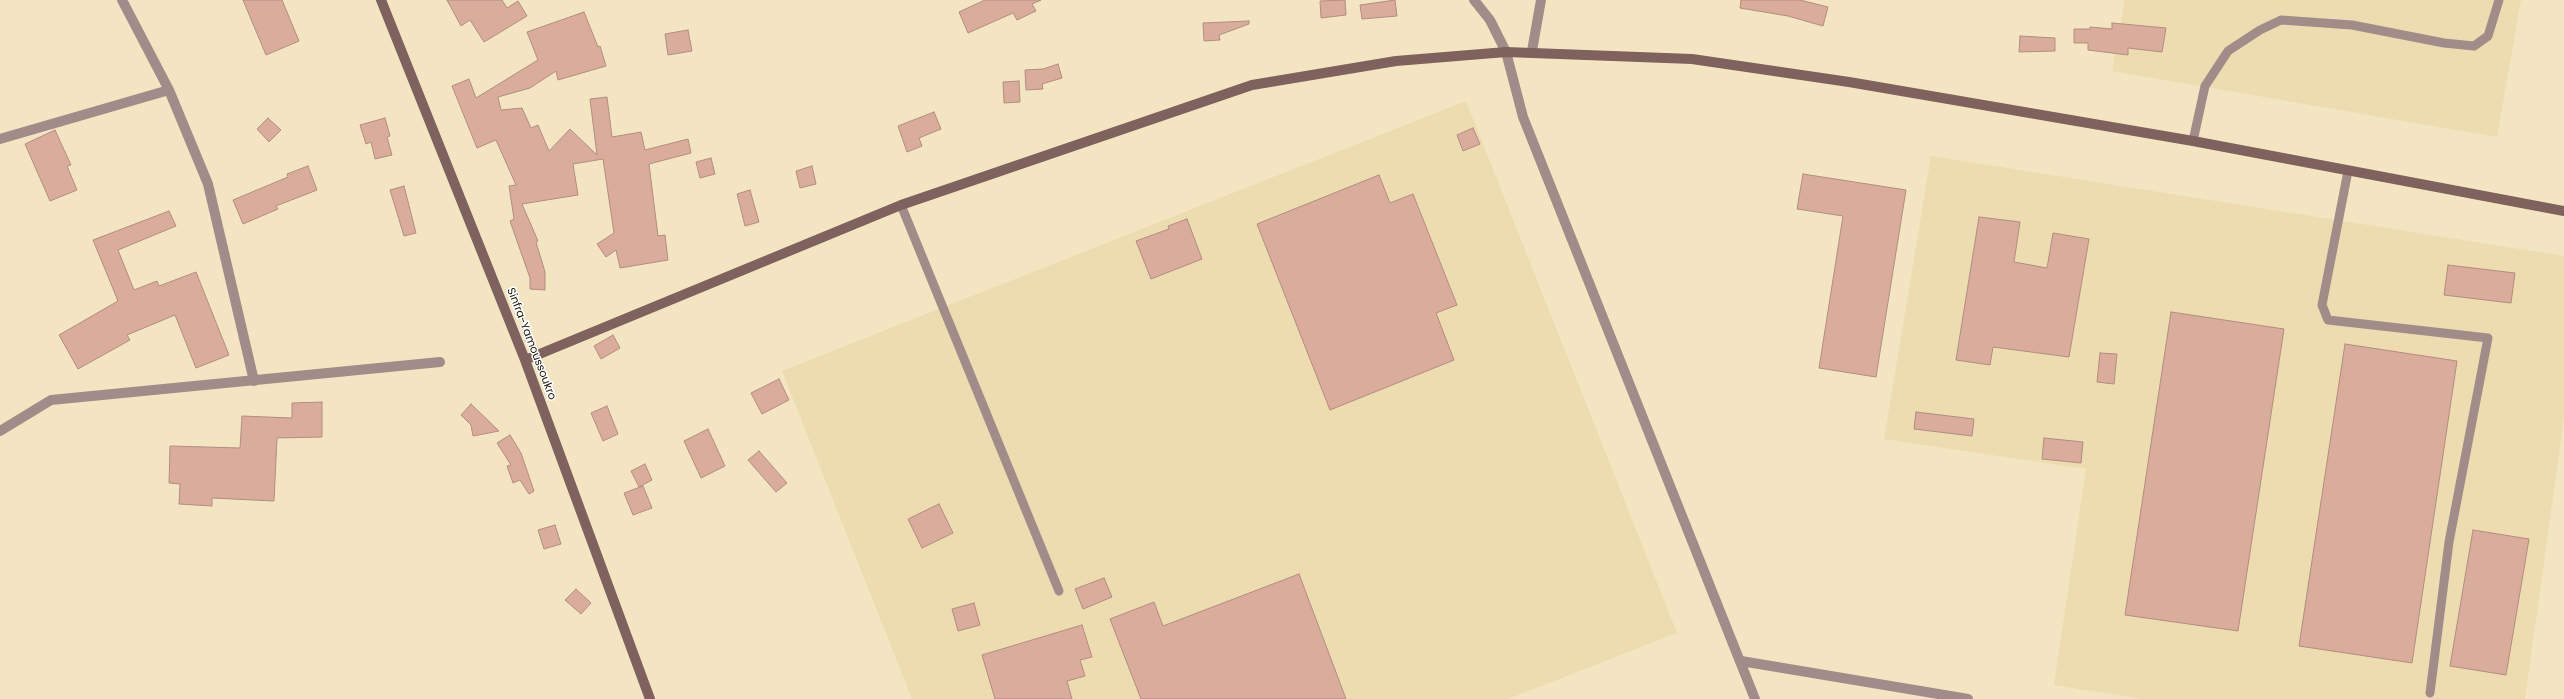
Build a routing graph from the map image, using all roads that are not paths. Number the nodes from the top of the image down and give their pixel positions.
1 (122, 0) edge
2 (380, 0) edge
3 (1474, 0) edge
4 (1541, 0) edge
5 (2499, 0) edge
6 (1532, 51) junction
7 (1506, 52) junction
8 (169, 90) junction
9 (0, 139) edge
10 (2193, 141) junction
11 (2348, 171) junction
12 (901, 205) junction
13 (2564, 210) edge
14 (525, 360) junction
15 (440, 362) dead end
16 (254, 381) junction
17 (0, 431) edge
18 (1059, 591) dead end
19 (1741, 661) junction
20 (2430, 693) dead end
21 (650, 699) edge
22 (1755, 699) edge
23 (1968, 699) edge

1 - 8 street
2 - 14 street, Sinfra-Yamoussoukro
3 - 7 street
4 - 6 street
5 - 10 lane
6 - 7 street
6 - 10 street
7 - 12 street
7 - 19 street
8 - 9 street
8 - 16 street
10 - 11 street
11 - 13 street
11 - 20 lane
12 - 14 street
12 - 18 lane
14 - 21 street, Sinfra-Yamoussoukro
15 - 16 street
16 - 17 street
19 - 22 street
19 - 23 street

